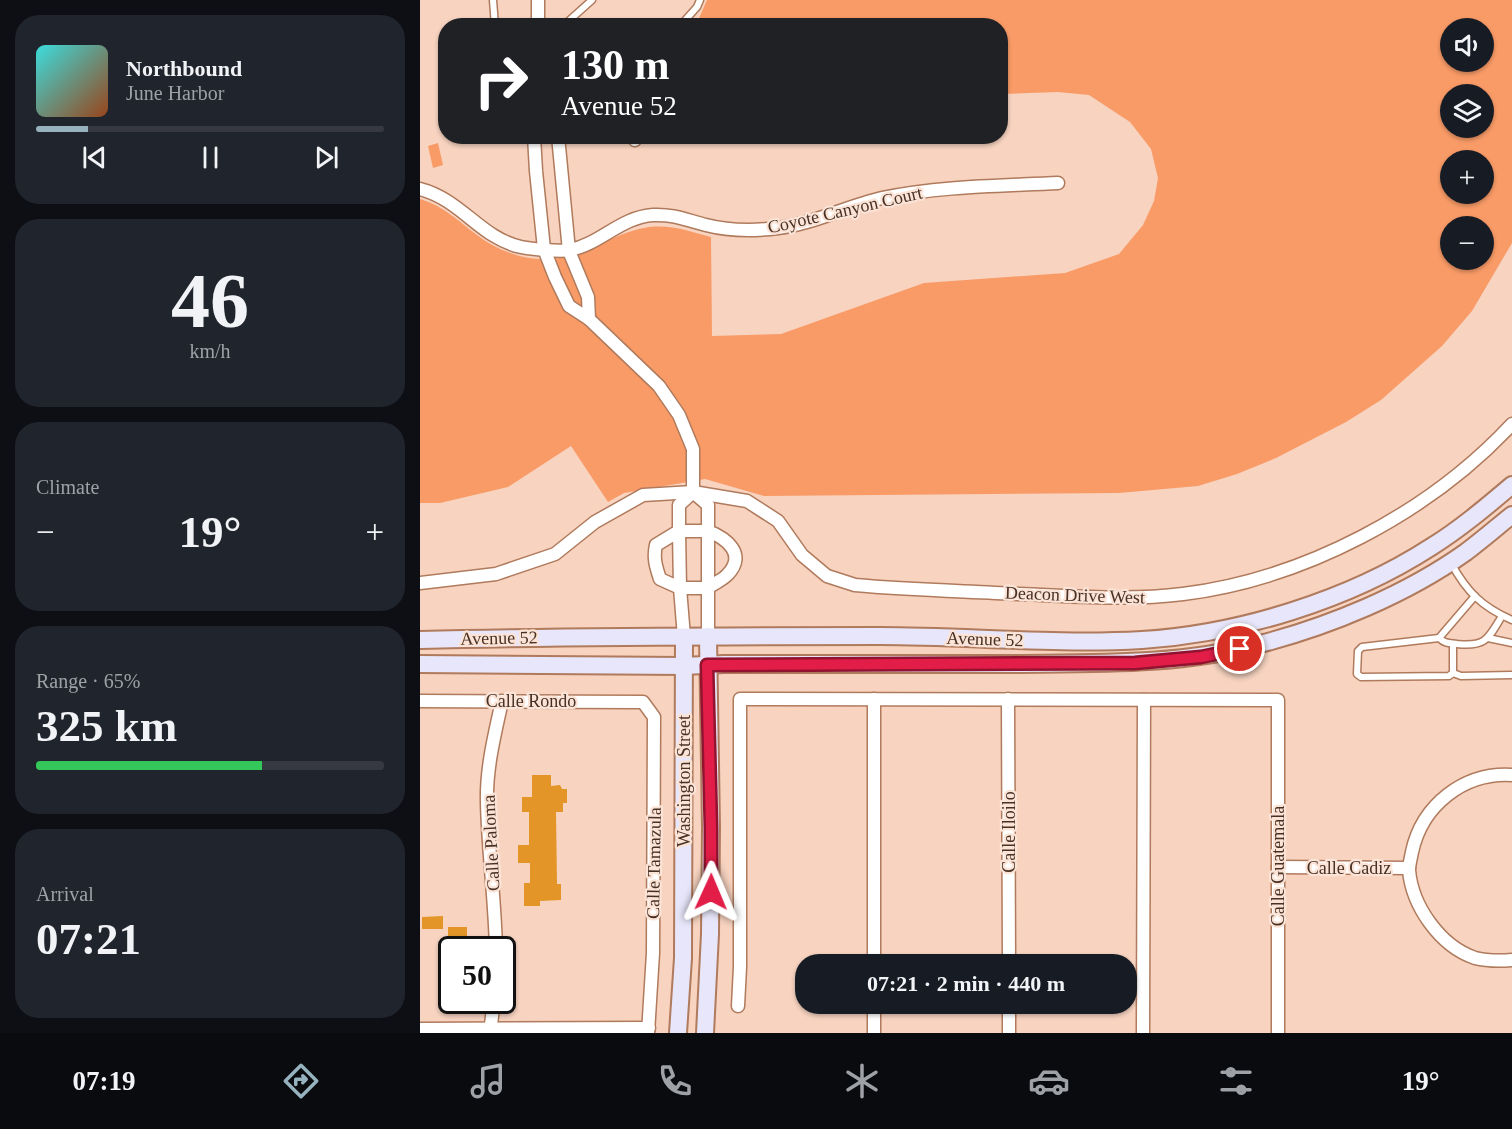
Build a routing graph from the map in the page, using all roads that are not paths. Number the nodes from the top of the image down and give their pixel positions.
1 (493, 0) edge
2 (538, 0) edge
3 (592, 0) edge
4 (700, 0) edge
5 (494, 18) edge
6 (537, 18) edge
7 (572, 18) edge
8 (687, 18) edge
9 (534, 144) edge
10 (559, 144) edge
11 (1058, 183) dead end
12 (420, 189) edge
13 (544, 249) junction
14 (569, 250) junction
15 (589, 319) junction
16 (1512, 424) edge
17 (1512, 485) edge
18 (693, 492) junction
19 (1512, 515) edge
20 (679, 531) junction
21 (708, 531) junction
22 (1450, 561) junction
23 (420, 583) edge
24 (680, 588) junction
25 (708, 588) junction
26 (1475, 596) junction
27 (1502, 616) junction
28 (1512, 620) edge
29 (708, 636) junction
30 (684, 637) junction
31 (1439, 638) junction
32 (1488, 638) junction
33 (420, 640) edge
34 (1512, 643) edge
35 (1453, 644) junction
36 (420, 664) edge
37 (707, 665) junction
38 (684, 666) junction
39 (1453, 673) junction
40 (1512, 675) edge
41 (874, 699) junction
42 (1008, 699) junction
43 (1144, 700) junction
44 (420, 701) edge
45 (502, 701) junction
46 (643, 702) joint
47 (1512, 775) edge
48 (1278, 867) junction
49 (1409, 868) junction
50 (496, 936) edge
51 (874, 954) edge
52 (1009, 954) edge
53 (1512, 960) edge
54 (738, 1006) dead end
55 (492, 1014) edge
56 (874, 1014) edge
57 (1009, 1014) edge
58 (420, 1029) edge
59 (490, 1031) edge
60 (648, 1031) edge
61 (678, 1033) edge
62 (705, 1033) edge
63 (874, 1033) edge
64 (1010, 1033) edge
65 (1143, 1033) edge
66 (1278, 1033) edge

1 - 5 lane
2 - 6 street
3 - 7 lane
4 - 8 lane
9 - 13 street
10 - 14 street
11 - 14 street, Coyote Canyon Court
12 - 13 street
13 - 14 street
13 - 15 street
14 - 15 street
15 - 18 street
16 - 18 street, Deacon Drive West
17 - 29 main road, Avenue 52
18 - 20 street
18 - 21 street
18 - 23 street, Deacon Drive West
19 - 22 main road, Avenue 52
20 - 21 street
20 - 24 street
20 - 24 street
21 - 25 street
21 - 25 street
22 - 26 lane
22 - 37 main road, Avenue 52
24 - 25 street
24 - 30 street
25 - 29 street
26 - 27 lane
26 - 31 lane
27 - 28 lane
27 - 32 lane
29 - 30 main road, Avenue 52
29 - 37 main road, Washington Street
30 - 33 main road, Avenue 52
30 - 38 main road, Washington Street
31 - 35 lane
31 - 39 lane
32 - 34 lane
32 - 35 lane
35 - 39 lane
36 - 38 main road, Avenue 52
37 - 38 main road, Avenue 52
37 - 62 main road, Washington Street
38 - 61 main road, Washington Street
39 - 40 lane
41 - 42 street
41 - 51 street
41 - 54 street
42 - 43 street
42 - 52 street, Calle Iloilo
43 - 48 street, Calle Guatemala
43 - 65 street
44 - 45 street, Calle Rondo
45 - 46 street, Calle Rondo
45 - 50 street, Calle Paloma
46 - 60 street, Calle Tamazula
47 - 49 street, Calle Cadiz
48 - 49 street, Calle Cadiz
48 - 66 street, Calle Guatemala
49 - 53 street
55 - 59 street
56 - 63 street
57 - 64 street
58 - 59 street
59 - 60 street

